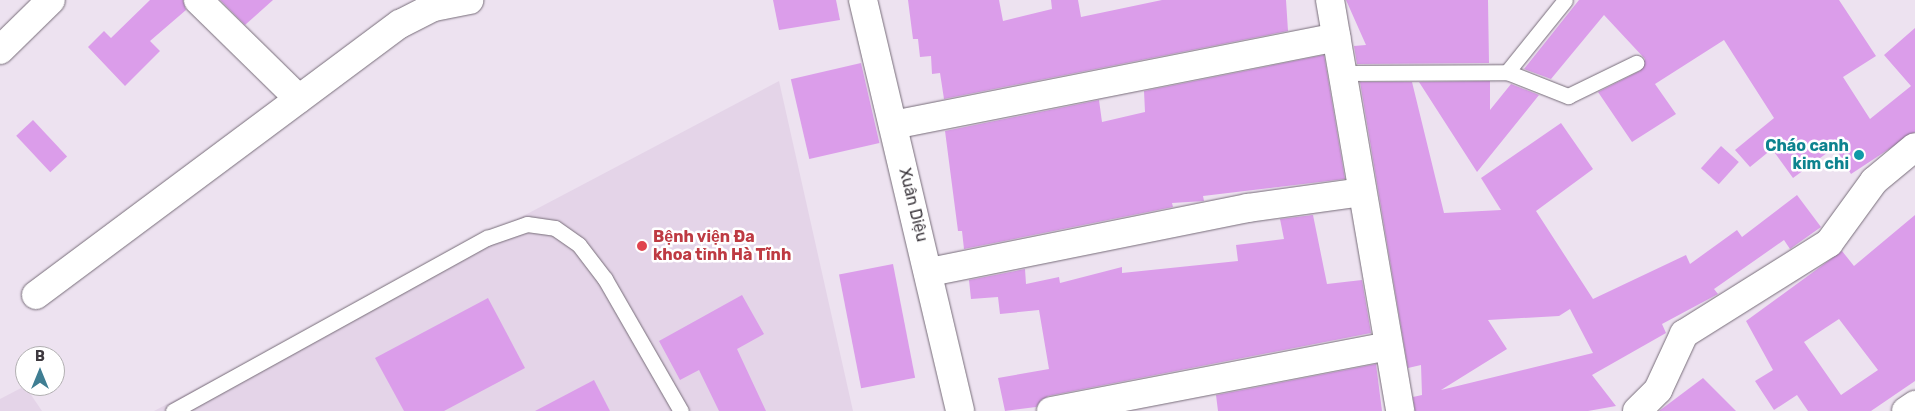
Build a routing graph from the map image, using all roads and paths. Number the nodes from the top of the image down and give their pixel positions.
1 (51, 0) edge
2 (198, 0) edge
3 (469, 0) edge
4 (864, 0) edge
5 (1330, 0) edge
6 (1565, 0) edge
7 (1336, 37) junction
8 (0, 50) edge
9 (1636, 63) dead end
10 (1507, 72) junction
11 (1342, 73) junction
12 (299, 99) junction
13 (893, 124) junction
14 (1915, 147) edge
15 (1362, 192) junction
16 (930, 272) junction
17 (36, 295) dead end
18 (1386, 346) junction
19 (1915, 405) edge
20 (173, 411) edge
21 (681, 411) edge
22 (960, 411) edge
23 (1051, 411) edge
24 (1400, 411) edge
25 (1637, 411) edge
26 (1906, 411) edge

1 - 8 street
2 - 12 street
3 - 12 street
4 - 13 street, Xuân Diệu
5 - 7 street
6 - 10 lane
7 - 11 street
7 - 13 street
9 - 10 lane
10 - 11 lane
11 - 15 street
12 - 17 street
13 - 16 street, Xuân Diệu
14 - 25 street
15 - 16 street
15 - 18 street
16 - 22 street, Xuân Diệu
18 - 23 street
18 - 24 street
19 - 26 street
20 - 21 lane

